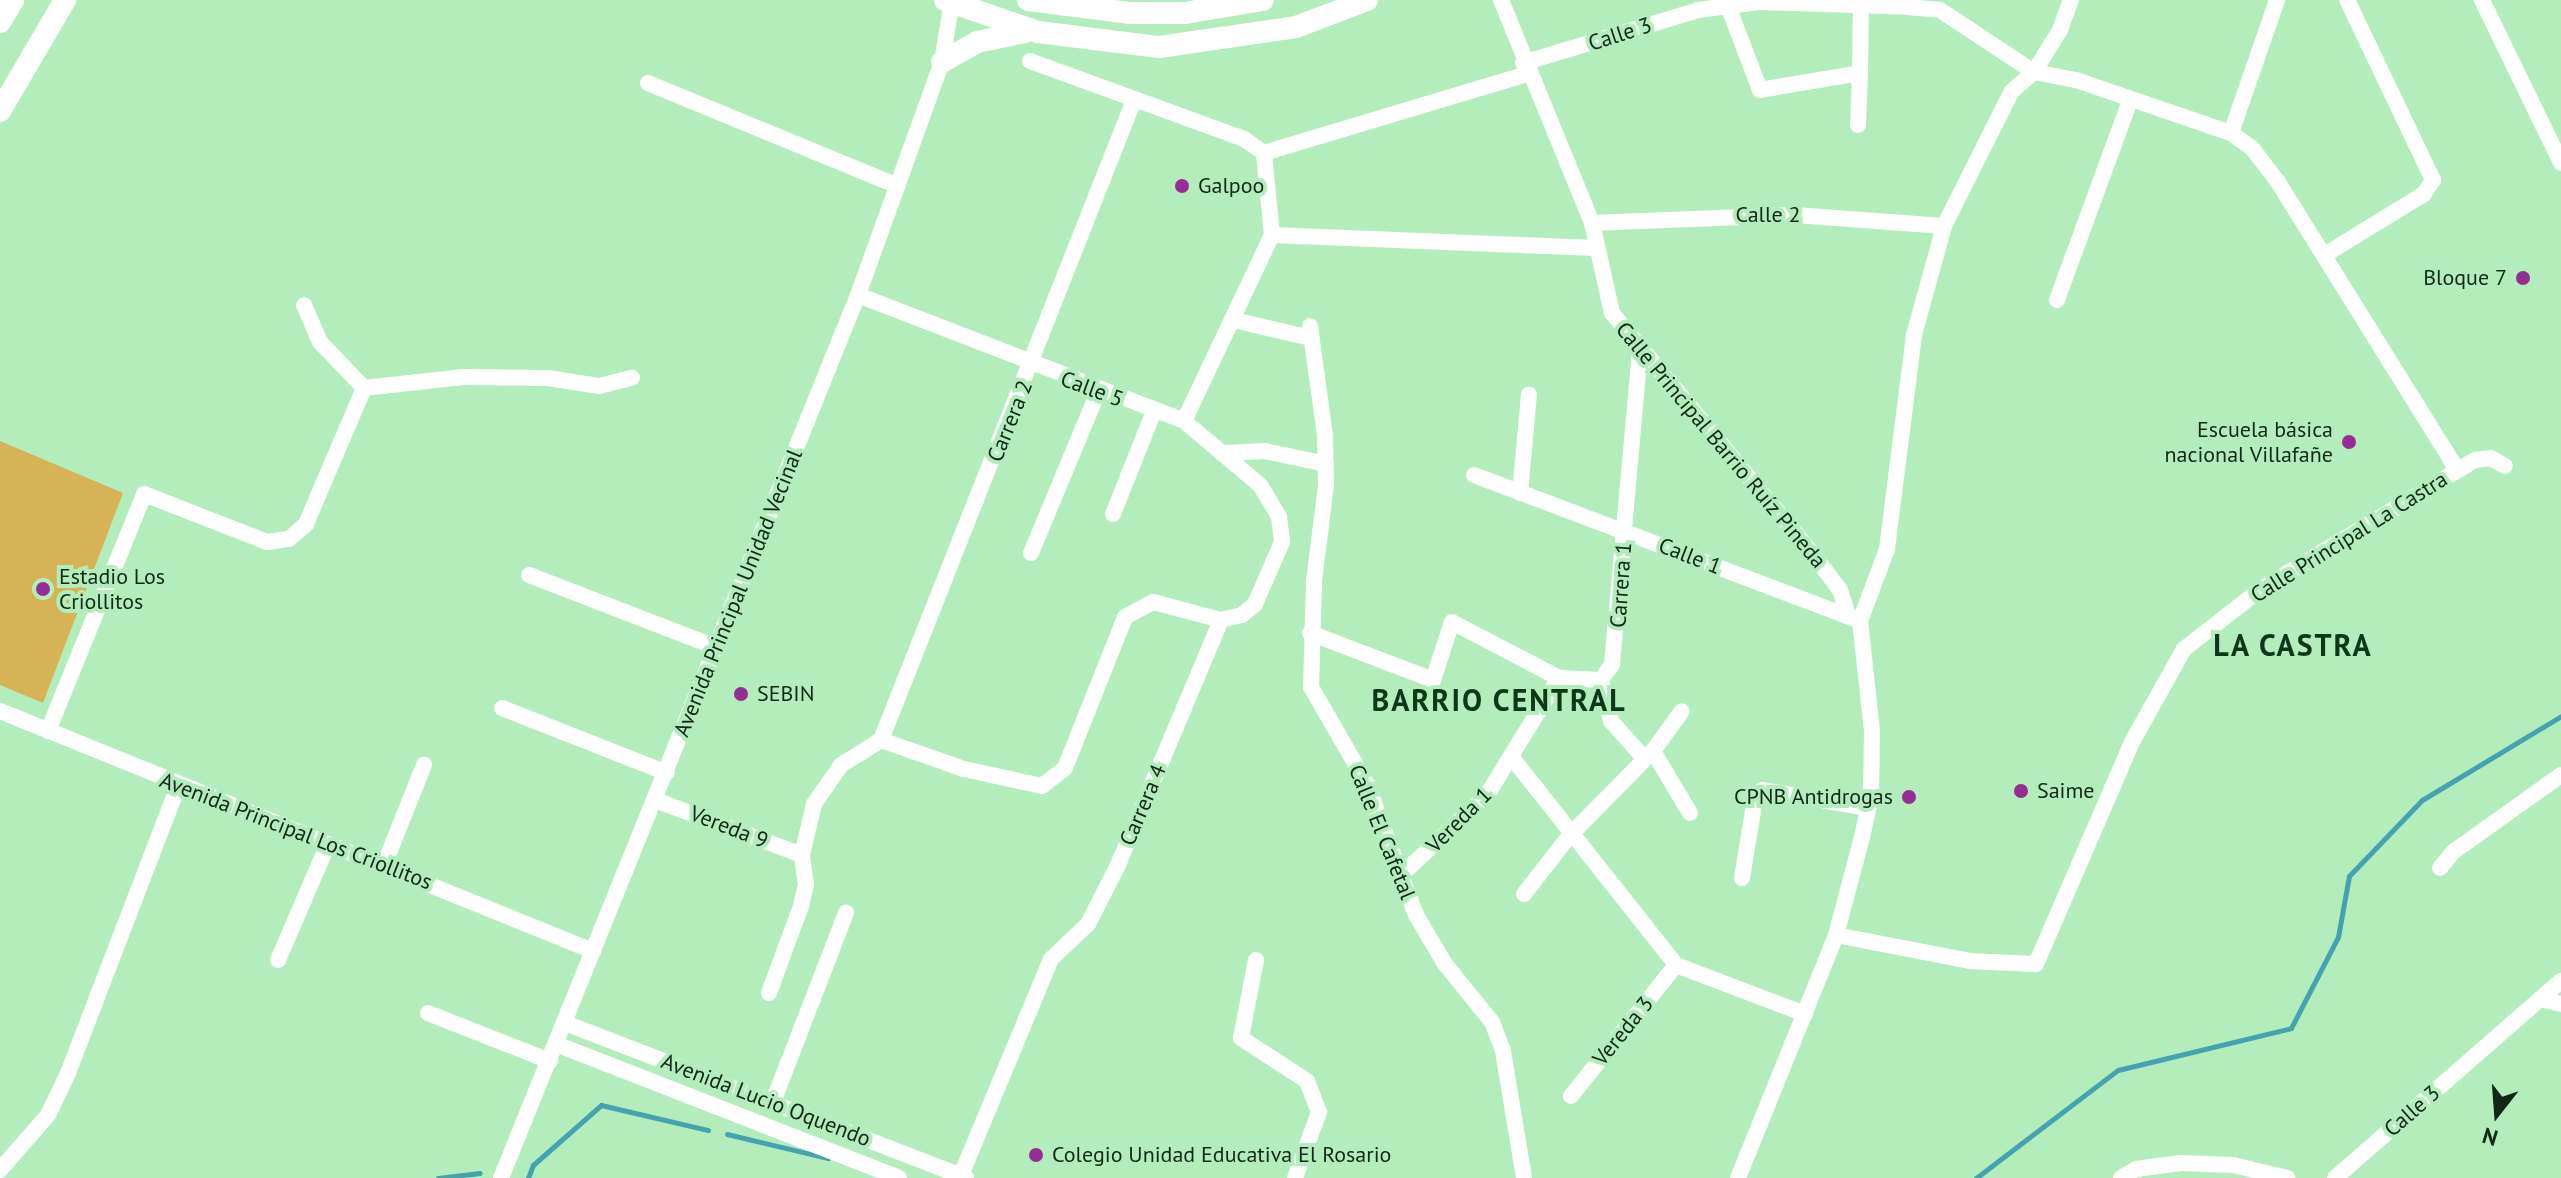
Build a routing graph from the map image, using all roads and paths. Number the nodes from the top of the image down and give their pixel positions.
1 (13, 0) edge
2 (65, 0) edge
3 (1028, 0) edge
4 (1263, 0) edge
5 (1367, 0) edge
6 (1501, 0) edge
7 (2071, 0) edge
8 (2277, 0) edge
9 (2347, 0) edge
10 (2482, 0) edge
11 (949, 1) edge
12 (1861, 3) junction
13 (1728, 6) junction
14 (0, 22) edge
15 (1038, 32) junction
16 (1030, 61) dead end
17 (942, 62) junction
18 (1526, 69) junction
19 (2034, 72) junction
20 (1860, 73) junction
21 (648, 83) dead end
22 (1134, 100) junction
23 (2130, 101) junction
24 (0, 111) edge
25 (1858, 125) dead end
26 (2231, 133) junction
27 (1264, 153) junction
28 (2561, 163) edge
29 (898, 186) junction
30 (1592, 223) junction
31 (1944, 226) junction
32 (1272, 235) junction
33 (1596, 248) junction
34 (2326, 254) junction
35 (858, 295) junction
36 (2057, 300) dead end
37 (304, 305) dead end
38 (1234, 320) junction
39 (1640, 351) junction
40 (1032, 366) junction
41 (632, 378) dead end
42 (364, 388) junction
43 (1098, 392) junction
44 (1529, 394) dead end
45 (1154, 411) junction
46 (1184, 421) junction
47 (1224, 453) junction
48 (1326, 464) junction
49 (2505, 466) dead end
50 (2457, 470) junction
51 (1474, 475) dead end
52 (1520, 493) junction
53 (1113, 514) dead end
54 (1624, 532) junction
55 (1031, 553) dead end
56 (529, 575) dead end
57 (1854, 619) junction
58 (1221, 620) junction
59 (1310, 633) junction
60 (716, 647) junction
61 (1559, 678) junction
62 (1601, 680) junction
63 (502, 708) dead end
64 (0, 711) edge
65 (1682, 711) dead end
66 (48, 731) junction
67 (881, 740) junction
68 (1648, 754) junction
69 (1513, 759) junction
70 (424, 765) dead end
71 (667, 773) junction
72 (2561, 775) edge
73 (178, 786) junction
74 (655, 800) junction
75 (1867, 808) junction
76 (1690, 813) dead end
77 (1570, 835) junction
78 (328, 844) junction
79 (802, 855) junction
80 (384, 865) junction
81 (2440, 868) dead end
82 (1400, 876) junction
83 (1742, 878) dead end
84 (1524, 894) dead end
85 (846, 913) dead end
86 (1836, 935) junction
87 (593, 951) junction
88 (278, 960) dead end
89 (1256, 960) dead end
90 (1676, 965) junction
91 (2561, 981) edge
92 (769, 993) dead end
93 (2540, 999) junction
94 (2561, 1004) edge
95 (428, 1013) dead end
96 (1805, 1014) junction
97 (565, 1023) junction
98 (556, 1044) junction
99 (550, 1061) junction
100 (1571, 1096) dead end
101 (773, 1102) junction
102 (0, 1170) edge
103 (962, 1177) edge
104 (501, 1178) edge
105 (899, 1178) edge
106 (1295, 1178) edge
107 (1524, 1178) edge
108 (1738, 1178) edge
109 (2121, 1178) edge
110 (2287, 1178) edge
111 (2335, 1178) edge

1 - 14 main road
2 - 24 main road
3 - 4 main road
5 - 15 main road
6 - 18 street, Calle Principal Barrio Ruíz Pineda
7 - 19 street
8 - 26 street
9 - 34 street
10 - 28 street
11 - 15 main road
11 - 17 street, Avenida Principal Unidad Vecinal
12 - 13 street, Calle 3
12 - 19 street, Calle 3
12 - 20 street
13 - 18 street, Calle 3
13 - 20 street
15 - 17 main road
16 - 22 street
17 - 29 street, Avenida Principal Unidad Vecinal
18 - 27 street, Calle 3
18 - 30 street, Calle Principal Barrio Ruíz Pineda
19 - 23 street, Calle Principal La Castra
19 - 31 street
20 - 25 street
21 - 29 street
22 - 27 street
22 - 40 street, Carrera 2
23 - 26 street, Calle Principal La Castra
23 - 36 street
26 - 34 street, Calle Principal La Castra
27 - 32 street
29 - 35 street, Avenida Principal Unidad Vecinal
30 - 31 street, Calle 2
30 - 33 street, Calle Principal Barrio Ruíz Pineda
31 - 57 street
32 - 33 street
32 - 38 street
33 - 39 street, Calle Principal Barrio Ruíz Pineda
34 - 50 street, Calle Principal La Castra
35 - 40 street, Calle 5
35 - 60 street, Avenida Principal Unidad Vecinal
37 - 42 street
38 - 46 street
38 - 48 street, Calle El Cafetal
39 - 54 street, Carrera 1
39 - 57 street, Calle Principal Barrio Ruíz Pineda
40 - 43 street, Calle 5
40 - 67 street, Carrera 2
41 - 42 street
42 - 66 street
43 - 45 street, Calle 5
43 - 55 street
44 - 52 street
45 - 46 street, Calle 5
45 - 53 street
46 - 47 street, Calle 5
47 - 48 street
47 - 58 street
48 - 59 street, Calle El Cafetal
49 - 50 street, Calle Principal La Castra
50 - 86 street, Calle Principal La Castra
51 - 52 street, Calle 1
52 - 54 street, Calle 1
54 - 57 street, Calle 1
54 - 62 street, Carrera 1
56 - 60 street
57 - 75 street
58 - 67 street
58 - 103 street, Carrera 4
59 - 61 street
59 - 82 street, Calle El Cafetal
60 - 71 street, Avenida Principal Unidad Vecinal
61 - 62 street
61 - 69 street
62 - 68 street
63 - 71 street
64 - 66 street, Avenida Principal Los Criollitos
65 - 68 street
66 - 73 street, Avenida Principal Los Criollitos
67 - 79 street
68 - 76 street
68 - 77 street
69 - 77 street
69 - 82 street, Vereda 1
70 - 80 street
71 - 74 street, Avenida Principal Unidad Vecinal
72 - 81 street
73 - 78 street, Avenida Principal Los Criollitos
73 - 102 street
74 - 79 street, Vereda 9
74 - 87 street, Avenida Principal Unidad Vecinal
75 - 83 street
75 - 86 street
77 - 84 street
77 - 90 street
78 - 80 street, Avenida Principal Los Criollitos
78 - 88 street
79 - 92 street
80 - 87 street, Avenida Principal Los Criollitos
82 - 107 street, Calle El Cafetal
85 - 101 street
86 - 96 street
87 - 97 street, Avenida Principal Unidad Vecinal
89 - 106 street
90 - 96 street
90 - 100 street, Vereda 3
91 - 93 street, Calle 3
93 - 94 street
93 - 111 street, Calle 3
95 - 99 street
96 - 108 street
97 - 98 street, Avenida Principal Unidad Vecinal
97 - 101 street, Avenida Lucio Oquendo
98 - 99 street, Avenida Principal Unidad Vecinal
98 - 105 street, Avenida Lucio Oquendo
99 - 104 street, Avenida Principal Unidad Vecinal
101 - 103 street, Avenida Lucio Oquendo
109 - 110 street

